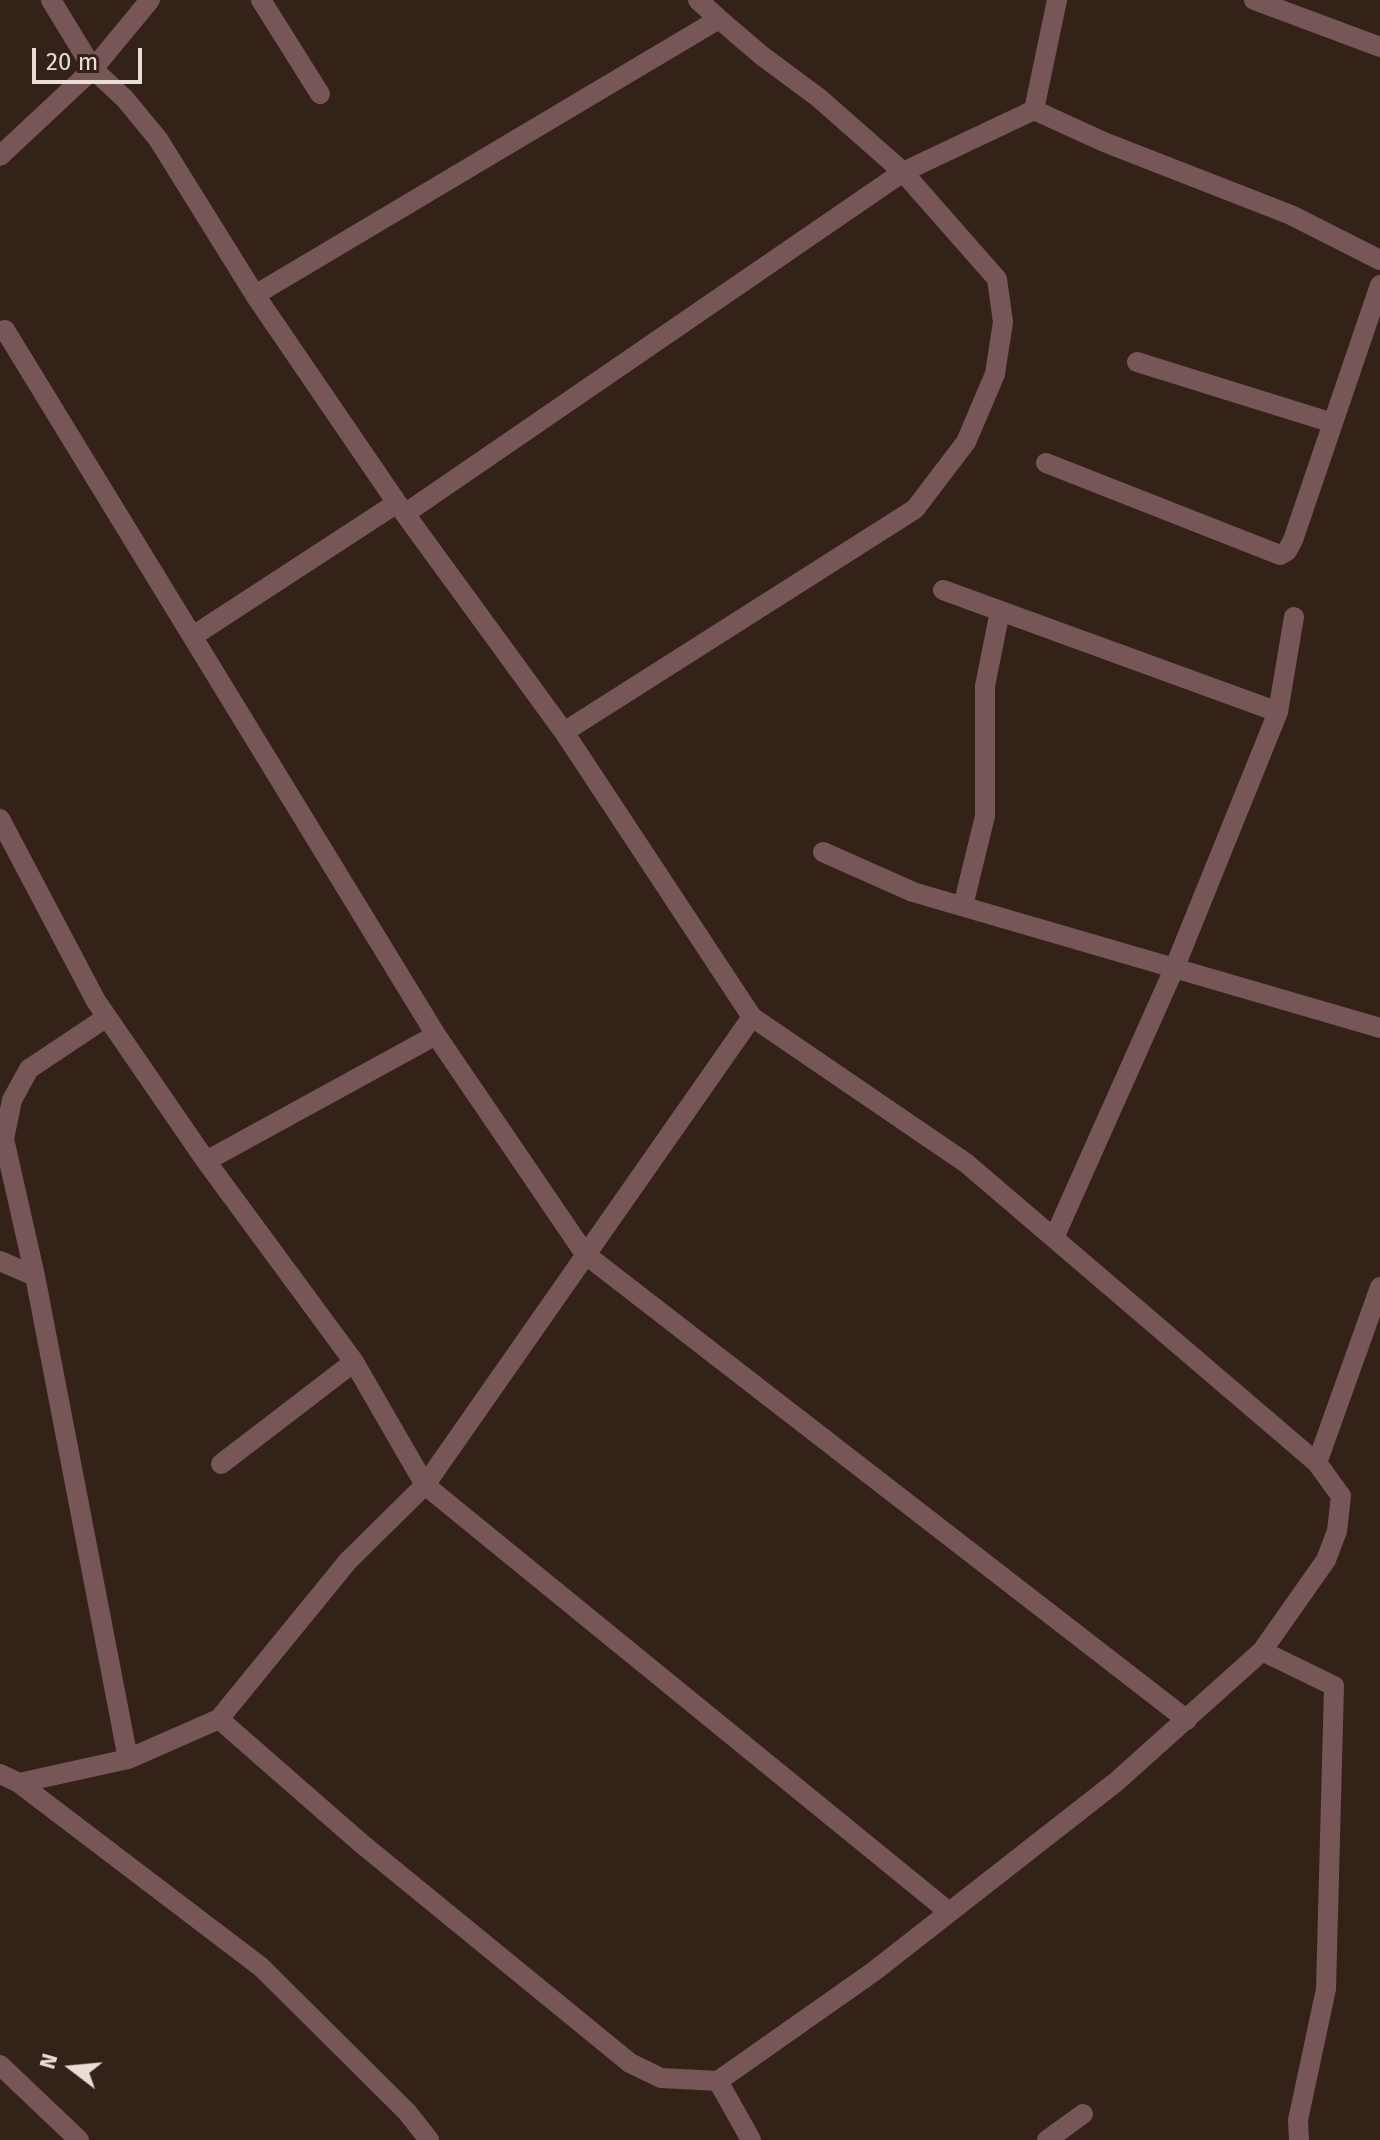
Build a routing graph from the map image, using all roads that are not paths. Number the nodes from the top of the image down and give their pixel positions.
1 (51, 0) edge
2 (150, 0) edge
3 (261, 0) edge
4 (698, 0) edge
5 (1057, 0) edge
6 (1254, 0) edge
7 (719, 19) junction
8 (1380, 47) edge
9 (93, 69) junction
10 (320, 94) dead end
11 (1034, 110) junction
12 (0, 156) edge
13 (903, 172) junction
14 (1380, 260) edge
15 (1380, 285) edge
16 (255, 295) junction
17 (5, 330) dead end
18 (1137, 362) dead end
19 (1333, 423) junction
20 (1046, 463) dead end
21 (402, 508) junction
22 (943, 590) dead end
23 (1000, 611) junction
24 (1294, 617) dead end
25 (193, 636) junction
26 (1278, 712) junction
27 (564, 732) junction
28 (0, 819) edge
29 (823, 852) dead end
30 (963, 906) junction
31 (1174, 969) junction
32 (107, 1017) junction
33 (752, 1017) junction
34 (1380, 1028) edge
35 (436, 1035) junction
36 (206, 1161) junction
37 (1054, 1238) junction
38 (585, 1254) junction
39 (0, 1261) edge
40 (35, 1276) junction
41 (1380, 1287) edge
42 (354, 1362) junction
43 (1317, 1463) junction
44 (221, 1464) dead end
45 (425, 1485) junction
46 (1262, 1651) junction
47 (219, 1719) junction
48 (1187, 1720) junction
49 (128, 1759) junction
50 (0, 1774) edge
51 (19, 1783) junction
52 (949, 1912) junction
53 (0, 2065) edge
54 (718, 2081) junction
55 (1083, 2114) dead end
56 (79, 2140) edge
57 (429, 2140) edge
58 (751, 2140) edge
59 (1047, 2140) edge
60 (1299, 2140) edge

1 - 9 street
2 - 9 street
3 - 10 street
4 - 7 street
5 - 11 street
6 - 8 street
7 - 13 street
7 - 16 street
9 - 12 street
9 - 16 street
11 - 13 street
11 - 14 street
13 - 21 street
13 - 27 street
15 - 19 street
16 - 21 street
17 - 25 street
18 - 19 street
19 - 20 street
21 - 25 street
21 - 27 street
22 - 23 street
23 - 26 street
23 - 30 street
24 - 26 street
25 - 35 street
26 - 31 street
27 - 33 street
28 - 32 street
29 - 30 street
30 - 31 street
31 - 34 street
31 - 37 street
32 - 36 street
32 - 40 street
33 - 37 street
33 - 38 street
35 - 36 street
35 - 38 street
36 - 42 street
37 - 43 street
38 - 45 street
38 - 48 street
39 - 40 street
40 - 49 street
41 - 43 street
42 - 44 street
42 - 45 street
43 - 46 street
45 - 47 street
45 - 52 street
46 - 48 street
46 - 60 street
47 - 49 street
47 - 54 street
48 - 52 street
49 - 51 street
50 - 51 street
51 - 57 street
52 - 54 street
53 - 56 street
54 - 58 street
55 - 59 street

